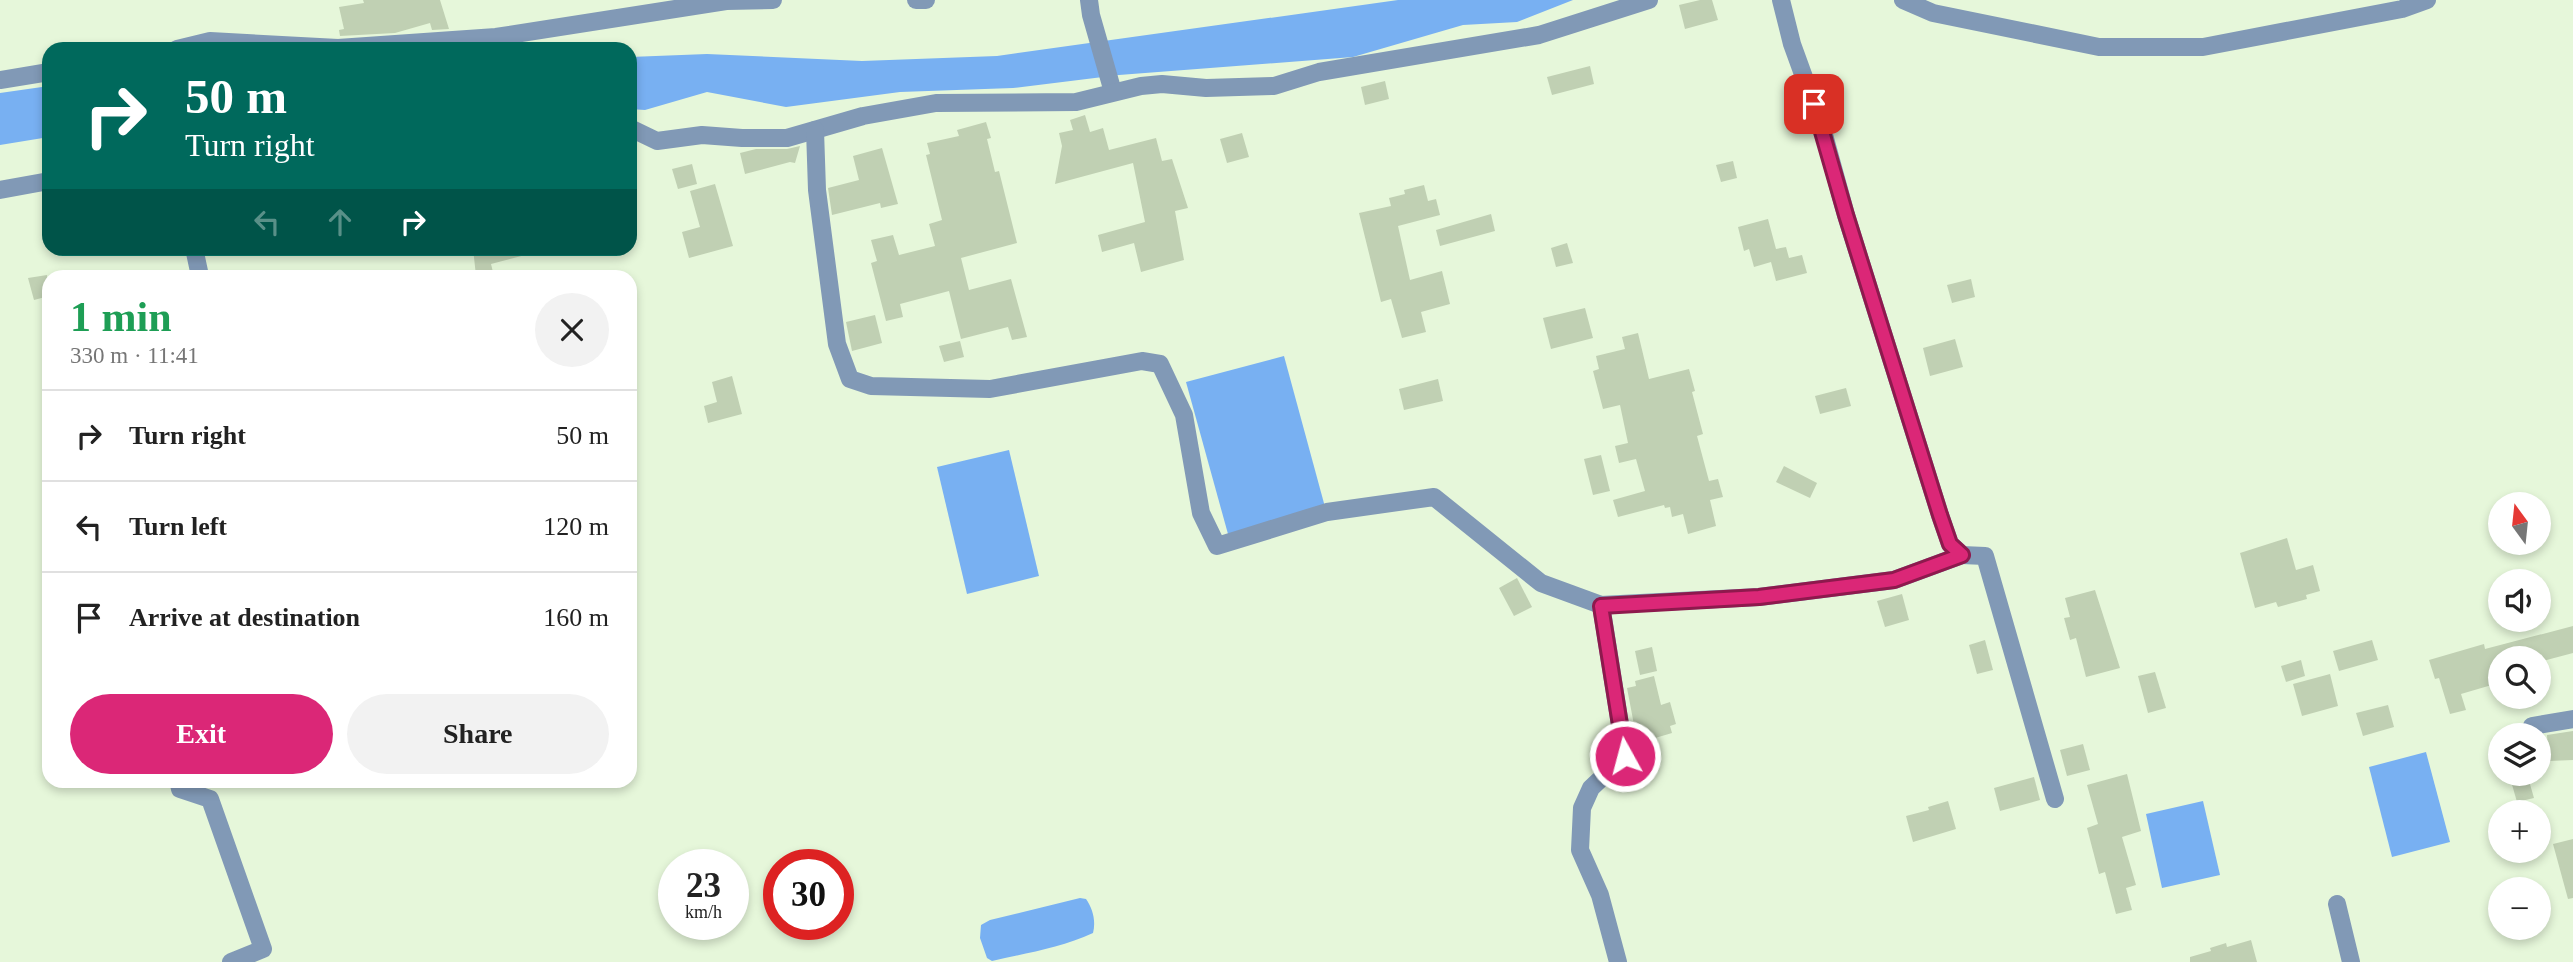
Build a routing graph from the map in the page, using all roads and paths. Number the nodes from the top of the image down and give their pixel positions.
1 (773, 0) edge
2 (916, 0) edge
3 (926, 0) edge
4 (1089, 0) edge
5 (1649, 0) edge
6 (1781, 0) edge
7 (1903, 0) edge
8 (2427, 0) edge
9 (628, 8) edge
10 (207, 42) edge
11 (229, 42) edge
12 (430, 42) edge
13 (42, 73) edge
14 (0, 80) edge
15 (1112, 89) junction
16 (815, 130) junction
17 (637, 131) edge
18 (42, 182) edge
19 (0, 190) edge
20 (1962, 555) junction
21 (1601, 606) junction
22 (2573, 719) edge
23 (2550, 723) edge
24 (180, 788) edge
25 (2055, 799) dead end
26 (2337, 904) dead end
27 (231, 962) edge
28 (1618, 962) edge
29 (2351, 962) edge

1 - 9 street
2 - 3 street
4 - 15 street
5 - 15 street
6 - 20 street
7 - 8 street
9 - 12 street
10 - 11 street
13 - 14 street
15 - 16 street
16 - 17 street
16 - 21 street
18 - 19 street
20 - 21 street
20 - 25 street
21 - 28 street
22 - 23 street
24 - 27 street
26 - 29 street

